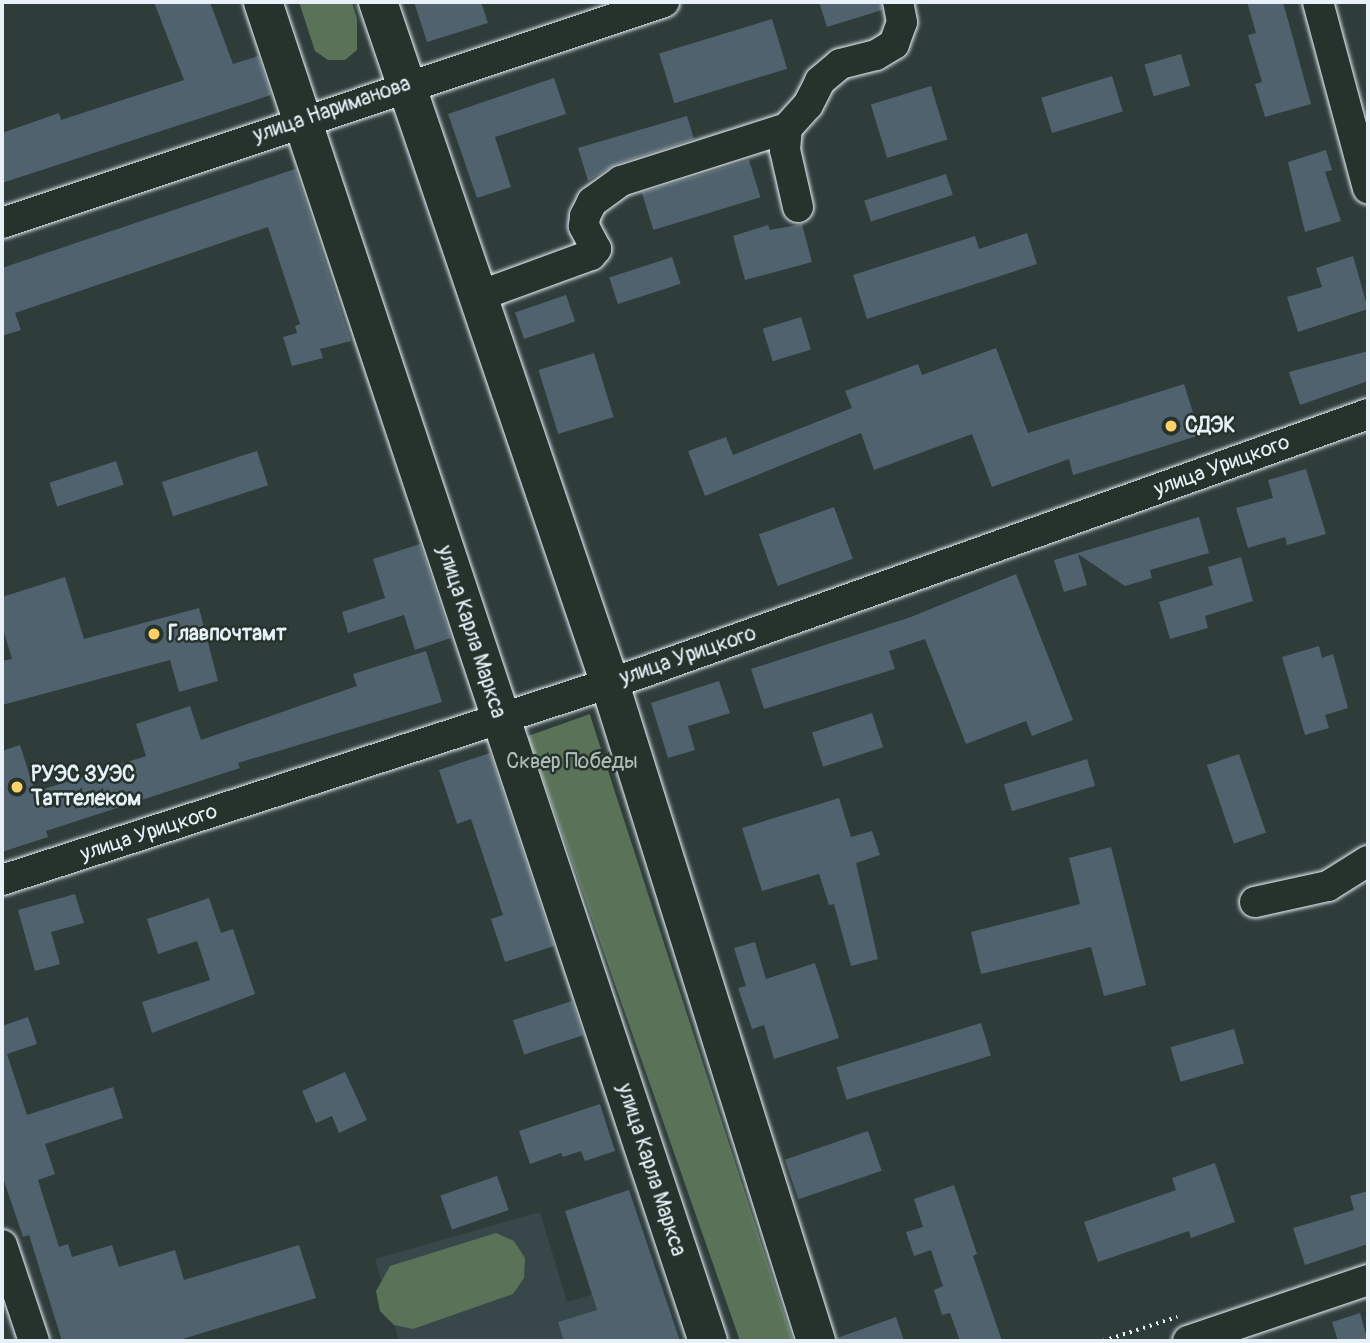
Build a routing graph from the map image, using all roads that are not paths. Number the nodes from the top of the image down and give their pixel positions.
1 (263, 2) edge
2 (378, 2) edge
3 (664, 2) edge
4 (898, 2) edge
5 (1318, 2) edge
6 (631, 7) edge
7 (404, 86) junction
8 (301, 120) junction
9 (787, 128) junction
10 (1368, 188) edge
11 (798, 207) dead end
12 (2, 223) edge
13 (477, 297) junction
14 (1368, 414) edge
15 (610, 684) junction
16 (500, 720) junction
17 (1368, 861) edge
18 (2, 880) edge
19 (1255, 902) dead end
20 (5, 1263) edge
21 (1368, 1280) edge
22 (34, 1341) edge
23 (708, 1341) edge
24 (816, 1341) edge
25 (1188, 1341) edge

1 - 8 main road, улица Карла Маркса
2 - 7 main road
3 - 6 street, улица Нариманова
4 - 9 street
5 - 10 street
6 - 7 street, улица Нариманова
7 - 8 street, улица Нариманова
7 - 13 main road
8 - 12 street, улица Нариманова
8 - 16 main road, улица Карла Маркса
9 - 11 street
9 - 13 street
13 - 15 main road
14 - 15 street, улица Урицкого
15 - 16 street, улица Урицкого
15 - 24 main road
16 - 18 street, улица Урицкого
16 - 23 main road, улица Карла Маркса
17 - 19 street
20 - 22 street
21 - 25 street

